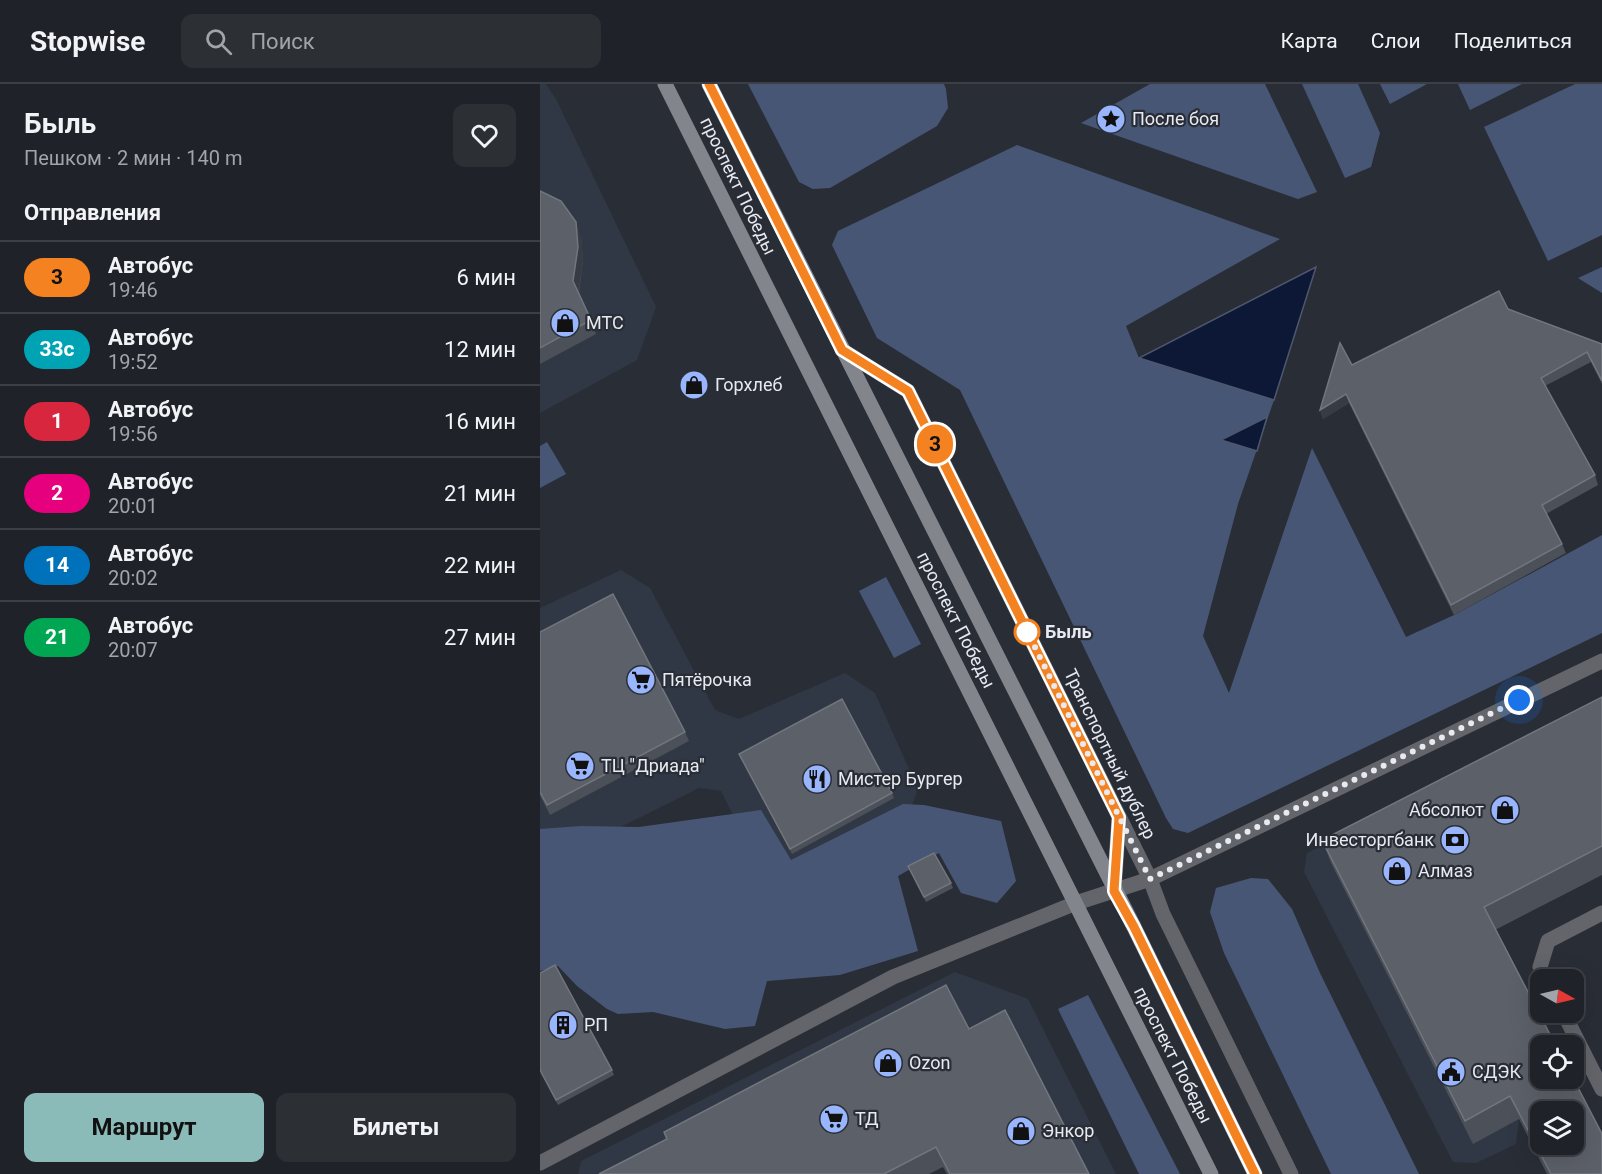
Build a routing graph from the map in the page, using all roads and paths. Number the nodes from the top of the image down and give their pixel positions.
1 (665, 84) edge
2 (709, 84) edge
3 (842, 350) junction
4 (1602, 661) edge
5 (1119, 817) junction
6 (1150, 879) junction
7 (1114, 891) junction
8 (1076, 903) junction
9 (1602, 913) edge
10 (1541, 969) edge
11 (1569, 1023) edge
12 (1602, 1089) edge
13 (540, 1163) edge
14 (1211, 1174) edge
15 (1255, 1174) edge
16 (1291, 1174) edge

1 - 8 main road, проспект Победы
2 - 3 main road, проспект Победы
3 - 5 lane, Транспортный дублер
3 - 7 main road, проспект Победы
4 - 6 lane
5 - 6 lane, Транспортный дублер
5 - 7 lane
6 - 7 lane
6 - 16 lane, Транспортный дублер
7 - 8 lane
7 - 15 main road, проспект Победы
8 - 13 lane
8 - 14 main road, проспект Победы
9 - 10 lane
11 - 12 lane

